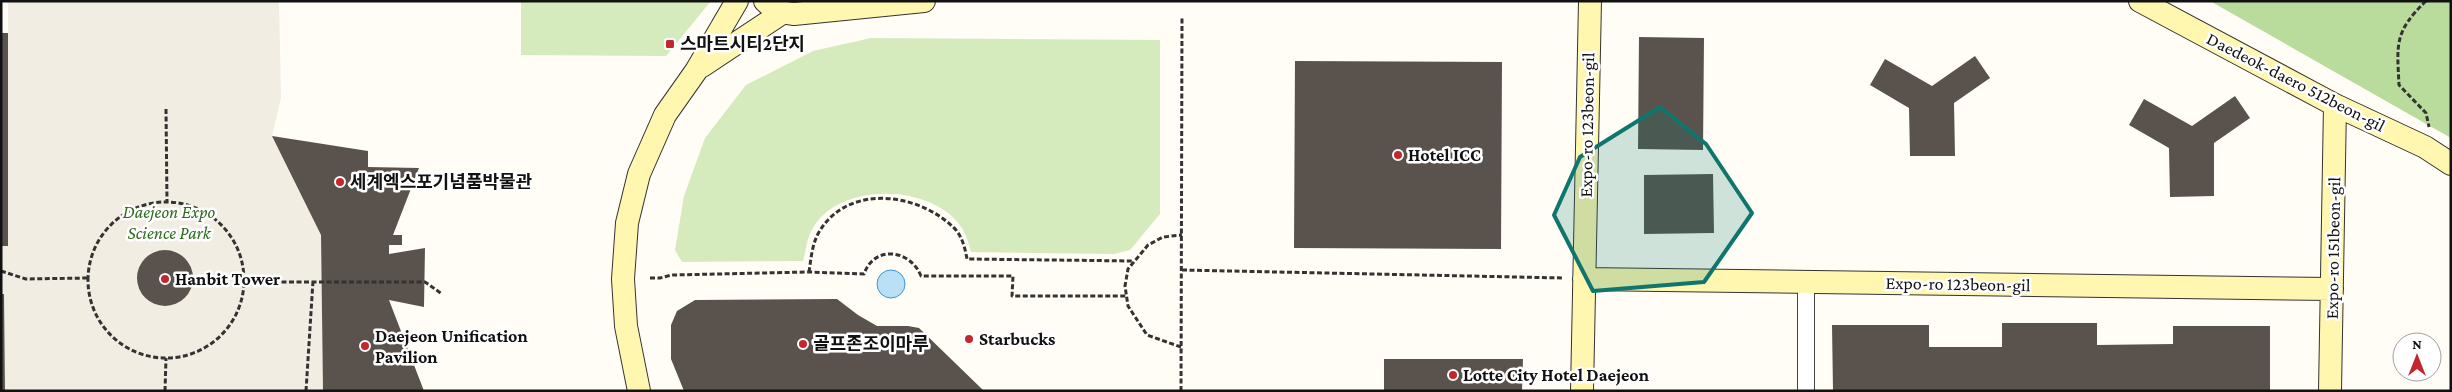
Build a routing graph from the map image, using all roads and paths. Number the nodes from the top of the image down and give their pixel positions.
1 (737, 1) edge
2 (924, 1) edge
3 (1588, 1) edge
4 (2140, 1) edge
5 (2426, 1) edge
6 (812, 6) edge
7 (774, 7) edge
8 (1182, 16) dead end
9 (696, 71) junction
10 (2335, 105) junction
11 (166, 109) dead end
12 (2425, 147) junction
13 (2451, 164) edge
14 (167, 202) junction
15 (1182, 235) junction
16 (1134, 261) junction
17 (1182, 270) junction
18 (1, 271) edge
19 (809, 272) junction
20 (88, 278) junction
21 (650, 278) dead end
22 (1584, 279) junction
23 (313, 281) junction
24 (244, 282) junction
25 (1806, 282) junction
26 (2332, 289) junction
27 (442, 294) dead end
28 (1127, 296) junction
29 (1181, 347) junction
30 (166, 358) junction
31 (165, 391) edge
32 (306, 391) edge
33 (639, 391) edge
34 (1181, 391) edge
35 (1582, 391) edge
36 (1806, 391) edge
37 (2330, 391) edge

1 - 9 street
2 - 6 street
3 - 22 street, Expo-ro 123beon-gil
4 - 10 street, Daedeok-daero 512beon-gil
5 - 12 path
6 - 7 street
7 - 9 street
8 - 15 path
9 - 33 street
10 - 12 street, Daedeok-daero 512beon-gil
10 - 26 street, Expo-ro 151beon-gil
11 - 14 path
12 - 13 street, Daedeok-daero 512beon-gil
14 - 20 path
14 - 24 path
15 - 16 path
15 - 17 path
16 - 19 path
16 - 28 path
17 - 22 path
17 - 29 path
18 - 20 path
19 - 21 path
19 - 28 path
20 - 30 path
22 - 25 street, Expo-ro 123beon-gil
22 - 35 street, Expo-ro 123beon-gil
23 - 24 path
23 - 27 path
23 - 32 path
24 - 30 path
25 - 26 street, Expo-ro 123beon-gil
25 - 36 street
26 - 37 street, Expo-ro 151beon-gil
28 - 29 path
29 - 34 path
30 - 31 path

